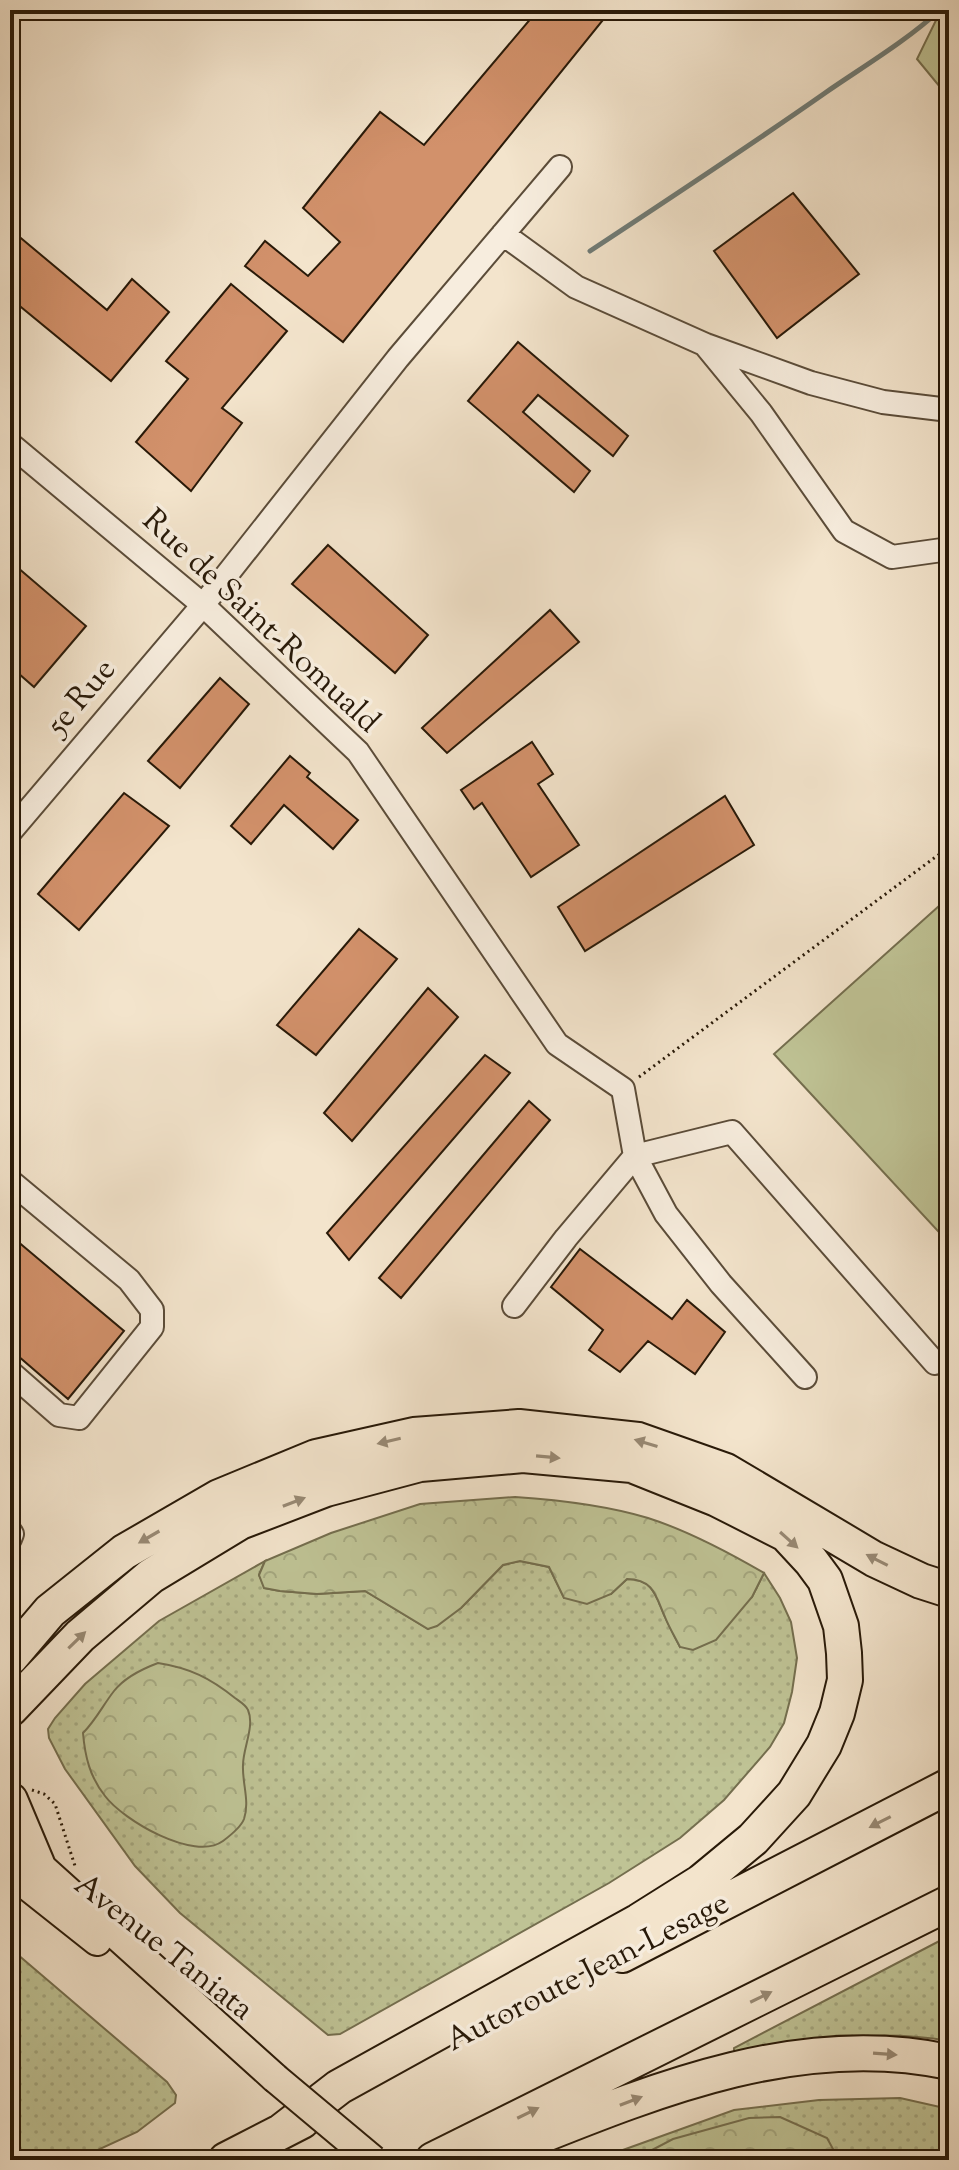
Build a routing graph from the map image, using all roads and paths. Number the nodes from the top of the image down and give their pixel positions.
1 (560, 167) dead end
2 (503, 234) junction
3 (706, 345) junction
4 (949, 410) edge
5 (10, 444) edge
6 (949, 549) edge
7 (203, 605) junction
8 (10, 832) edge
9 (949, 847) edge
10 (623, 1089) junction
11 (635, 1156) junction
12 (10, 1181) edge
13 (514, 1306) dead end
14 (935, 1363) dead end
15 (10, 1372) edge
16 (805, 1377) dead end
17 (10, 1531) edge
18 (10, 1539) edge
19 (949, 1590) edge
20 (10, 1658) edge
21 (14, 1710) edge
22 (949, 1786) edge
23 (19, 1795) edge
24 (10, 1840) edge
25 (24, 1868) edge
26 (77, 1871) dead end
27 (949, 1903) edge
28 (949, 2062) edge
29 (282, 2131) junction
30 (226, 2160) edge
31 (373, 2160) edge
32 (433, 2160) edge
33 (480, 2160) edge

1 - 2 street, 5e Rue
2 - 3 street
2 - 7 street, 5e Rue
3 - 4 street
3 - 6 street
5 - 7 street, Rue de Saint-Romuald
7 - 8 street, 5e Rue
7 - 10 street, Rue de Saint-Romuald
9 - 10 path
10 - 11 street
11 - 13 street
11 - 14 street
11 - 16 street
12 - 15 street
17 - 18 street
19 -> 20 highway
21 -> 29 highway
22 -> 29 highway, Autoroute Jean-Lesage
23 - 25 highway
23 - 26 path, Avenue Taniata
24 - 25 main road, Avenue Taniata
25 - 31 main road, Avenue Taniata, bridge
32 -> 27 highway
33 -> 28 highway
29 - 30 highway, Autoroute Jean-Lesage

